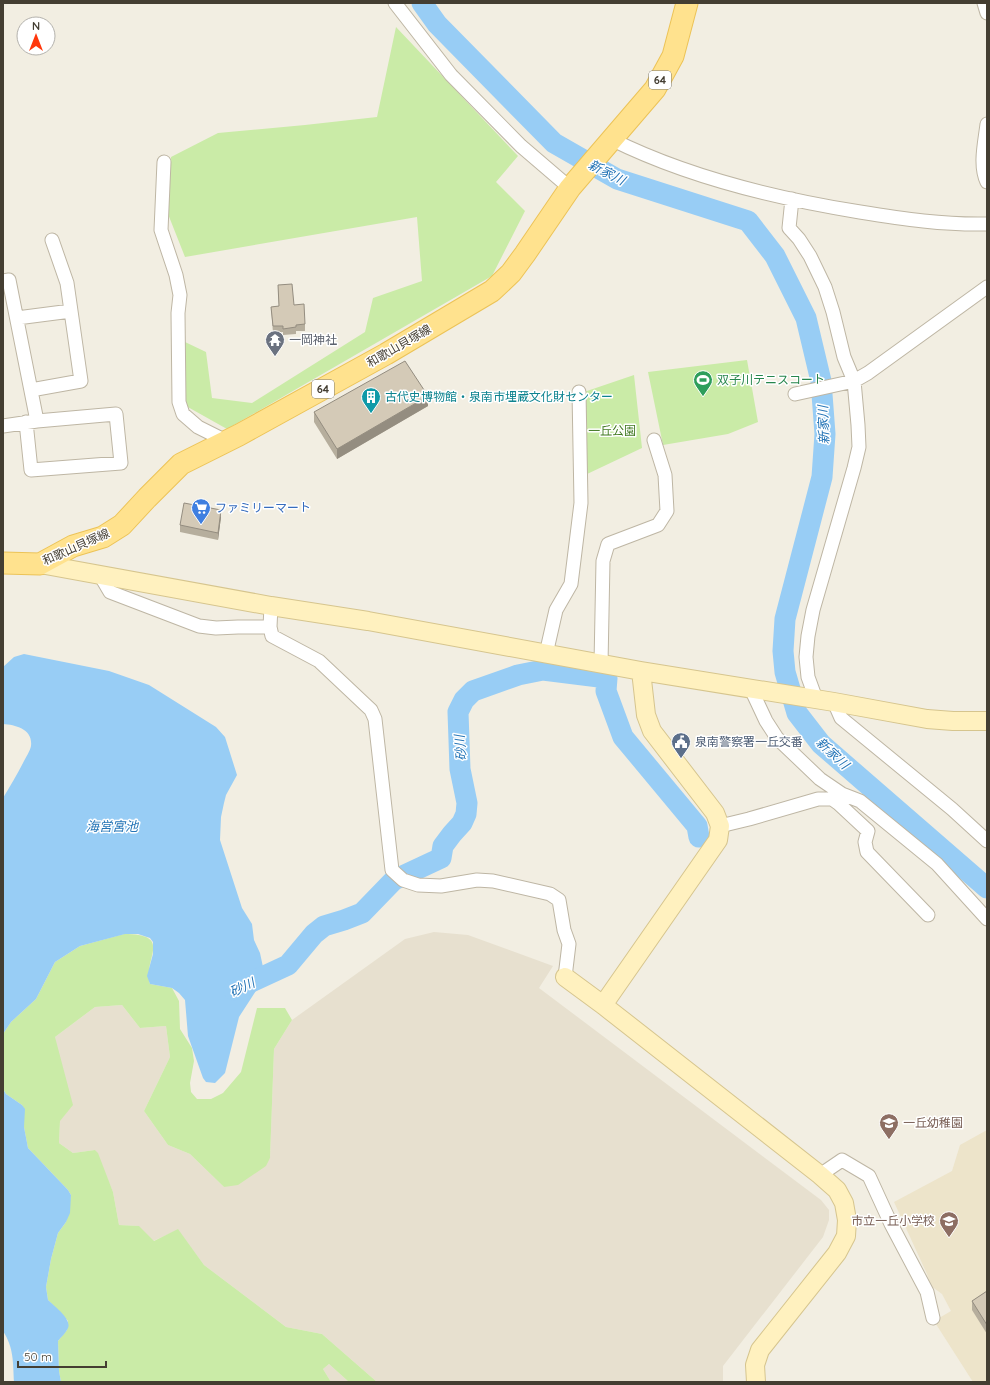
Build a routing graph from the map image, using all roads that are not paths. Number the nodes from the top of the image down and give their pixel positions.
1 (395, 3) edge
2 (687, 3) edge
3 (984, 3) edge
4 (987, 13) edge
5 (987, 124) edge
6 (610, 141) junction
7 (164, 162) dead end
8 (987, 182) edge
9 (573, 184) junction
10 (792, 199) junction
11 (987, 224) edge
12 (52, 240) dead end
13 (3, 281) edge
14 (987, 287) edge
15 (71, 311) junction
16 (17, 318) junction
17 (854, 381) junction
18 (31, 390) junction
19 (579, 392) dead end
20 (795, 394) dead end
21 (31, 422) junction
22 (3, 426) edge
23 (654, 440) dead end
24 (226, 441) junction
25 (3, 563) edge
26 (40, 564) junction
27 (100, 575) junction
28 (271, 606) junction
29 (270, 627) junction
30 (546, 654) junction
31 (601, 664) junction
32 (641, 671) junction
33 (751, 689) junction
34 (816, 699) junction
35 (834, 702) junction
36 (987, 722) edge
37 (720, 826) junction
38 (987, 841) edge
39 (928, 915) dead end
40 (987, 919) edge
41 (565, 977) joint
42 (603, 1005) junction
43 (820, 1176) junction
44 (932, 1318) dead end
45 (756, 1382) edge

1 - 9 street
2 - 6 main road, 和歌山貝塚線 / 64
3 - 4 street
5 - 8 street
6 - 9 main road, 和歌山貝塚線 / 64
6 - 10 street
7 - 24 street
9 - 24 main road, 和歌山貝塚線 / 64
10 - 11 street
10 - 17 street
12 - 15 street
13 - 16 street
14 - 17 street
15 - 16 street
15 - 18 street
16 - 18 street
17 - 20 street
17 - 34 street
18 - 21 street
19 - 30 street
21 - 21 street
21 - 22 street
23 - 31 street
24 - 26 main road, 和歌山貝塚線 / 64
25 - 26 main road, 和歌山貝塚線 / 64
26 - 27 street
27 - 28 street
27 - 29 street
28 - 29 street
28 - 30 street
29 - 41 street
30 - 31 street
31 - 32 street
32 - 33 street
32 - 37 street
33 - 34 street
33 - 40 street
34 - 35 street
35 - 36 street
35 - 38 street
37 - 39 street
37 - 42 street
41 - 42 street
42 - 43 street
43 - 44 street
43 - 45 street

